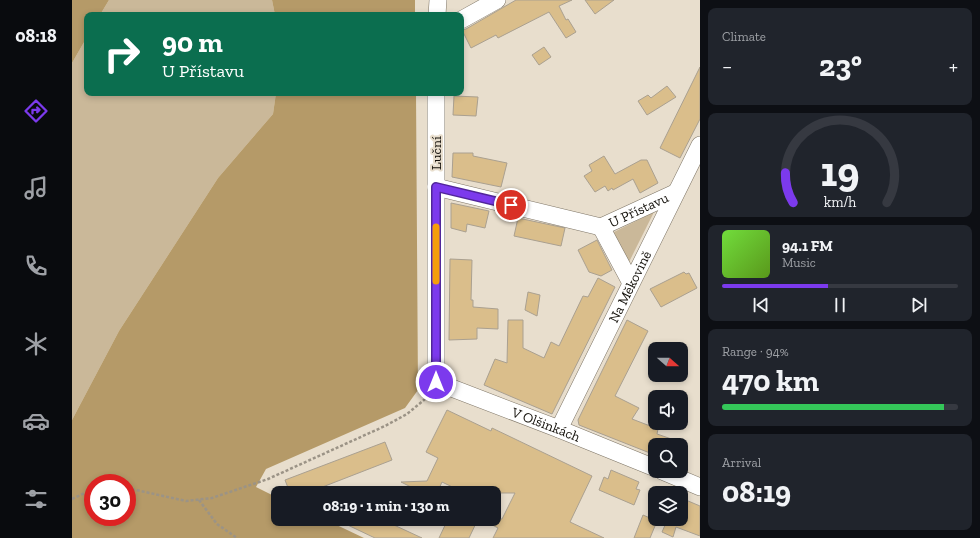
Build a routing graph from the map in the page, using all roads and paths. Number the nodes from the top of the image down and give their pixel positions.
1 (438, 0) edge
2 (497, 0) edge
3 (437, 12) edge
4 (464, 18) edge
5 (436, 96) edge
6 (700, 145) edge
7 (436, 187) junction
8 (675, 193) junction
9 (601, 227) junction
10 (631, 284) junction
11 (436, 382) junction
12 (558, 429) junction
13 (648, 465) edge
14 (679, 478) edge
15 (700, 487) edge
16 (136, 490) edge
17 (84, 494) edge
18 (72, 499) edge
19 (199, 500) junction
20 (237, 538) edge

1 - 3 street
2 - 4 street
5 - 7 street, Luční
6 - 8 street, Na Měkovině
7 - 9 street, U Přístavu
7 - 11 street, Luční
8 - 9 street, U Přístavu
8 - 10 street, Na Měkovině
9 - 10 street, U Přístavu
10 - 12 street, Na Měkovině
11 - 12 street, V Olšinkách
11 - 19 path
12 - 13 street, V Olšinkách
14 - 15 street
16 - 19 path
17 - 18 path
19 - 20 path

